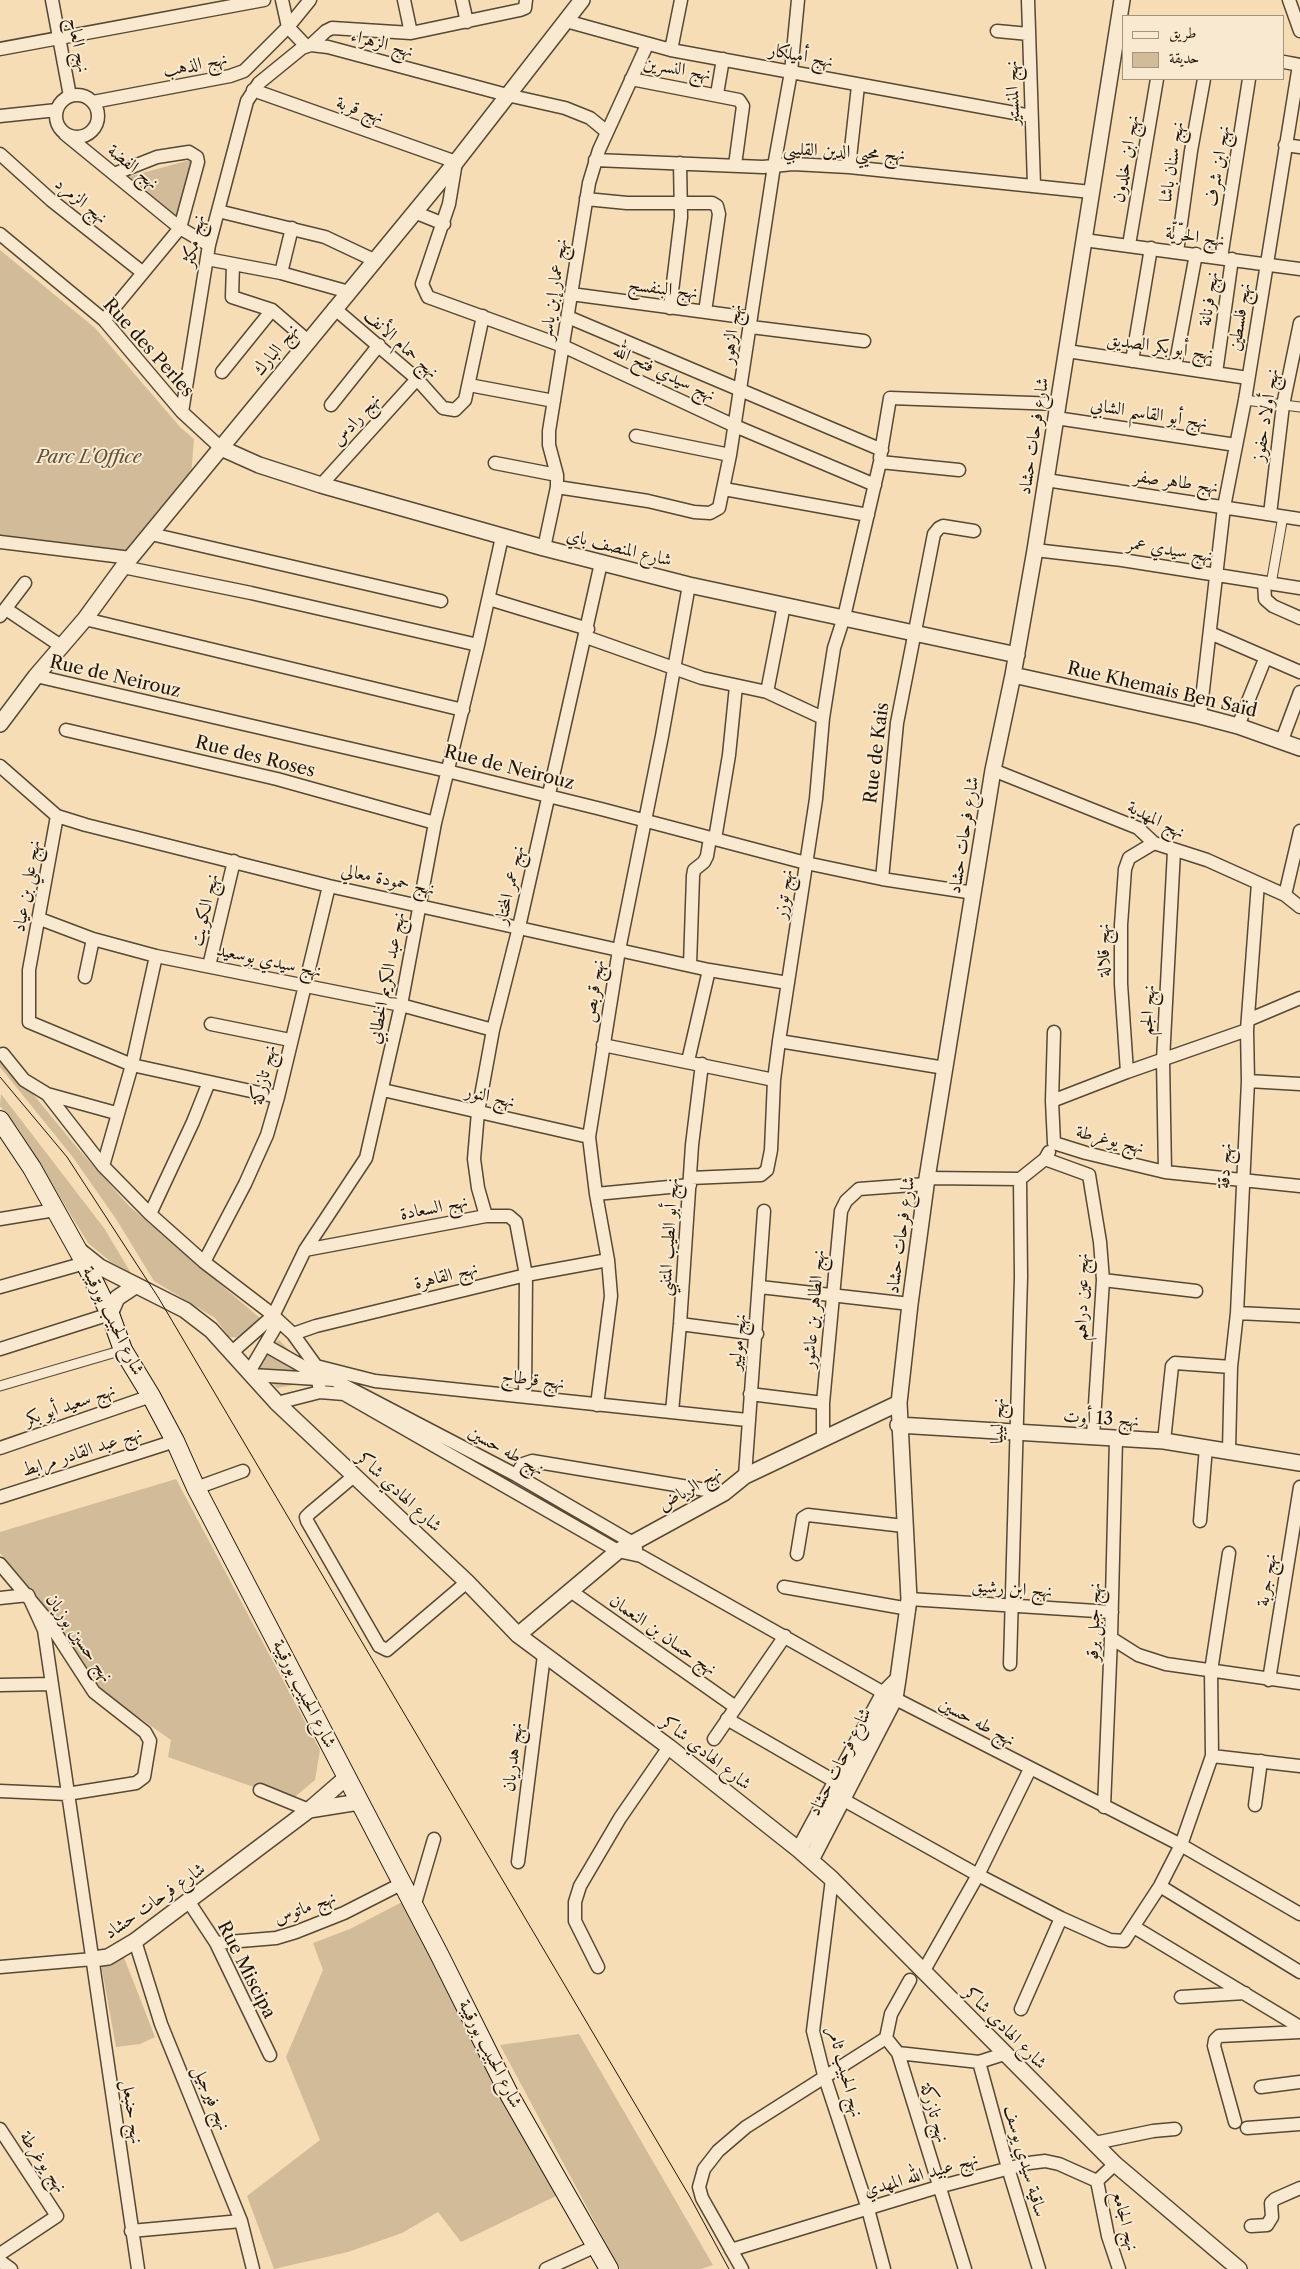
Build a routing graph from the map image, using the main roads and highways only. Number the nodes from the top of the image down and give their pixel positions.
1 (0, 1120) edge
2 (609, 2269) edge

1 - 2 main road, شارع الحبيب بورقيبة

